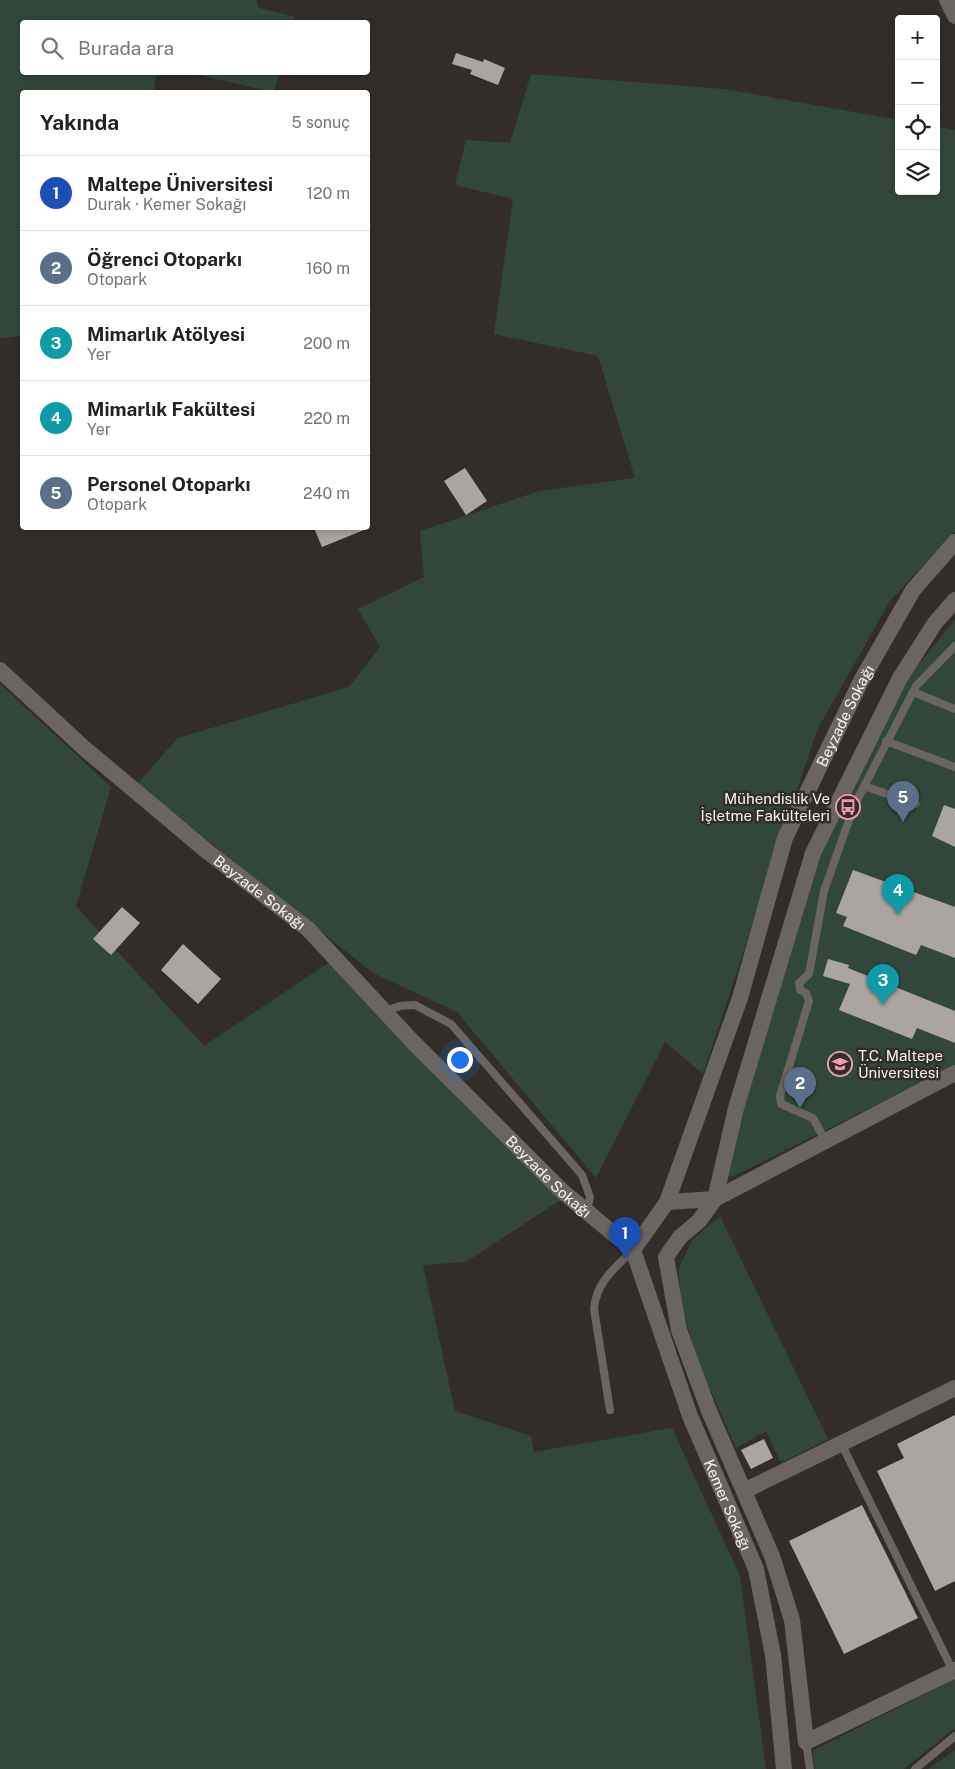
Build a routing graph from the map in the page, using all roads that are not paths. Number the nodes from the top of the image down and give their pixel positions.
1 (947, 0) edge
2 (955, 16) edge
3 (955, 542) edge
4 (955, 600) edge
5 (955, 646) edge
6 (0, 670) edge
7 (912, 692) junction
8 (955, 709) edge
9 (886, 741) junction
10 (955, 767) edge
11 (864, 786) junction
12 (916, 804) dead end
13 (385, 1011) junction
14 (955, 1073) edge
15 (826, 1142) junction
16 (715, 1199) junction
17 (667, 1202) junction
18 (587, 1211) junction
19 (633, 1250) junction
20 (955, 1388) edge
21 (610, 1410) dead end
22 (841, 1443) junction
23 (744, 1491) junction
24 (954, 1670) edge
25 (955, 1736) edge
26 (806, 1742) junction
27 (784, 1769) edge
28 (810, 1769) edge
29 (915, 1769) edge

1 - 2 street
3 - 17 street, Beyzade Sokağı
4 - 16 street
5 - 7 lane
6 - 13 street, Beyzade Sokağı
7 - 8 lane
7 - 9 lane
9 - 10 lane
9 - 11 lane
11 - 12 lane
11 - 15 lane
13 - 18 street, Beyzade Sokağı
13 - 18 lane
14 - 15 street
15 - 16 street
16 - 17 street
16 - 23 street
17 - 19 street, Beyzade Sokağı
18 - 19 street, Beyzade Sokağı
19 - 21 lane
19 - 27 street, Kemer Sokağı
20 - 22 street
22 - 23 street
22 - 24 lane
23 - 26 street
24 - 26 street
25 - 29 lane
26 - 28 lane

